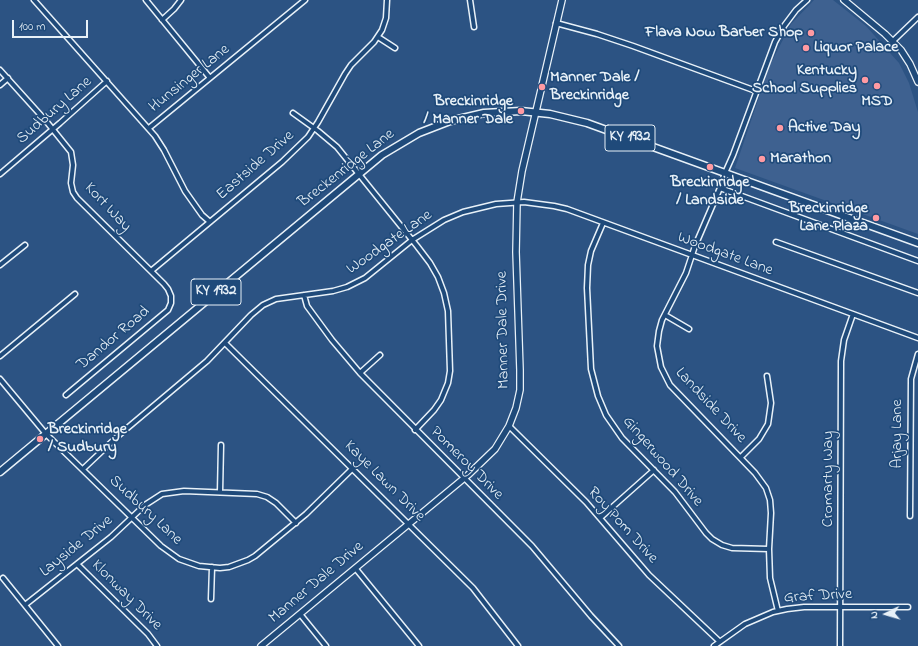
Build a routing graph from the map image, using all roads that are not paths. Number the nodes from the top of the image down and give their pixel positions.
1 (34, 0) edge
2 (146, 0) edge
3 (181, 0) edge
4 (305, 0) edge
5 (387, 0) edge
6 (470, 0) edge
7 (562, 0) edge
8 (807, 0) edge
9 (844, 0) edge
10 (918, 17) edge
11 (162, 20) junction
12 (556, 23) junction
13 (474, 27) dead end
14 (378, 37) junction
15 (893, 41) junction
16 (395, 48) dead end
17 (0, 70) edge
18 (8, 78) junction
19 (210, 78) junction
20 (107, 81) junction
21 (918, 82) edge
22 (0, 85) edge
23 (756, 91) junction
24 (536, 112) junction
25 (293, 113) dead end
26 (149, 128) junction
27 (314, 128) junction
28 (53, 129) junction
29 (725, 173) junction
30 (0, 174) edge
31 (359, 174) junction
32 (720, 188) junction
33 (517, 202) junction
34 (210, 222) junction
35 (603, 223) junction
36 (412, 240) junction
37 (776, 242) dead end
38 (918, 243) edge
39 (25, 245) dead end
40 (692, 255) junction
41 (918, 261) edge
42 (0, 265) edge
43 (151, 271) junction
44 (918, 293) edge
45 (75, 294) dead end
46 (304, 295) junction
47 (171, 298) joint
48 (853, 314) junction
49 (665, 315) junction
50 (689, 329) dead end
51 (918, 338) edge
52 (226, 343) junction
53 (918, 354) edge
54 (380, 355) dead end
55 (0, 356) edge
56 (360, 373) junction
57 (767, 376) dead end
58 (0, 379) edge
59 (66, 395) dead end
60 (509, 426) junction
61 (415, 430) junction
62 (46, 434) junction
63 (221, 445) dead end
64 (741, 457) junction
65 (353, 468) junction
66 (83, 469) junction
67 (654, 470) junction
68 (0, 472) edge
69 (463, 478) junction
70 (220, 492) junction
71 (910, 516) dead end
72 (132, 517) junction
73 (600, 518) junction
74 (296, 523) junction
75 (409, 523) junction
76 (769, 549) junction
77 (77, 564) junction
78 (212, 567) junction
79 (356, 569) junction
80 (3, 578) dead end
81 (211, 599) dead end
82 (25, 605) junction
83 (840, 607) junction
84 (908, 607) dead end
85 (778, 611) junction
86 (300, 614) junction
87 (719, 641) junction
88 (58, 646) edge
89 (157, 646) edge
90 (261, 646) edge
91 (326, 646) edge
92 (419, 646) edge
93 (518, 646) edge
94 (619, 646) edge
95 (714, 646) edge
96 (840, 646) edge

1 - 20 street, Hunsinger Lane
2 - 11 street
3 - 11 street
4 - 19 street, Hunsinger Lane
5 - 14 street, Eastside Drive
6 - 13 street
7 - 12 street, Manner Dale Drive
8 - 23 street, Landside Drive
9 - 15 street
10 - 15 street
11 - 19 street
12 - 23 street
12 - 24 street, Manner Dale Drive
14 - 16 street
14 - 27 street, Eastside Drive
15 - 21 street
17 - 18 street, Kort Way
18 - 22 street
18 - 28 street, Kort Way
19 - 26 street, Hunsinger Lane
20 - 26 street, Hunsinger Lane
20 - 28 street, Sudbury Lane
23 - 29 street, Landside Drive
24 - 29 main road, Breckenridge Lane / KY 1932
24 - 31 main road, Breckenridge Lane / KY 1932
24 - 33 street, Manner Dale Drive
25 - 27 street
26 - 34 street
27 - 31 street
27 - 34 street, Eastside Drive
28 - 30 street, Sudbury Lane
28 - 43 street, Kort Way
29 - 32 street, Landside Drive
29 - 38 main road, Breckenridge Lane / KY 1932
31 - 36 street
31 - 62 main road, Breckenridge Lane / KY 1932
32 - 40 street, Landside Drive
32 - 41 street
33 - 35 street, Woodgate Lane
33 - 36 street, Woodgate Lane
33 - 60 street, Manner Dale Drive
34 - 43 street, Eastside Drive
35 - 40 street, Woodgate Lane
35 - 67 street, Gingerwood Drive
36 - 46 street, Woodgate Lane
36 - 61 street
37 - 44 street
39 - 42 street
40 - 48 street, Woodgate Lane
40 - 49 street, Landside Drive
43 - 47 street, Kort Way
45 - 55 street
46 - 52 street, Woodgate Lane
46 - 56 street, Pomeroy Drive
47 - 59 street, Dandor Road
48 - 51 street, Woodgate Lane
48 - 83 street, Cromarty Way
49 - 50 street
49 - 64 street, Landside Drive
52 - 65 street, Kaye Lawn Drive
52 - 66 street, Woodgate Lane
53 - 71 street, Arjay Lane
54 - 56 street
56 - 61 street, Pomeroy Drive
57 - 64 street
58 - 62 street, Sudbury Lane
60 - 69 street, Manner Dale Drive
60 - 73 street, Roy Pom Drive
61 - 69 street, Pomeroy Drive
62 - 66 street, Sudbury Lane
62 - 68 main road, Breckenridge Lane / KY 1932
63 - 70 street
64 - 76 street, Landside Drive
65 - 74 street, Sudbury Lane
65 - 75 street, Kaye Lawn Drive
66 - 72 street, Sudbury Lane
67 - 73 street
67 - 76 street, Gingerwood Drive
69 - 75 street, Manner Dale Drive
69 - 94 street, Pomeroy Drive
70 - 72 street, Layside Drive
70 - 74 street, Layside Drive
72 - 77 street, Layside Drive
72 - 78 street, Sudbury Lane
73 - 87 street, Roy Pom Drive
74 - 78 street, Sudbury Lane
75 - 79 street, Manner Dale Drive
75 - 93 street, Kaye Lawn Drive
76 - 85 street, Landside Drive
77 - 82 street, Layside Drive
77 - 89 street, Klonway Drive
78 - 81 street
79 - 86 street, Manner Dale Drive
79 - 92 street
80 - 82 street
82 - 88 street
83 - 84 street, Graf Drive
83 - 85 street, Graf Drive
83 - 96 street, Cromarty Way
85 - 87 street, Graf Drive
86 - 90 street, Manner Dale Drive
86 - 91 street
87 - 95 street, Graf Drive

